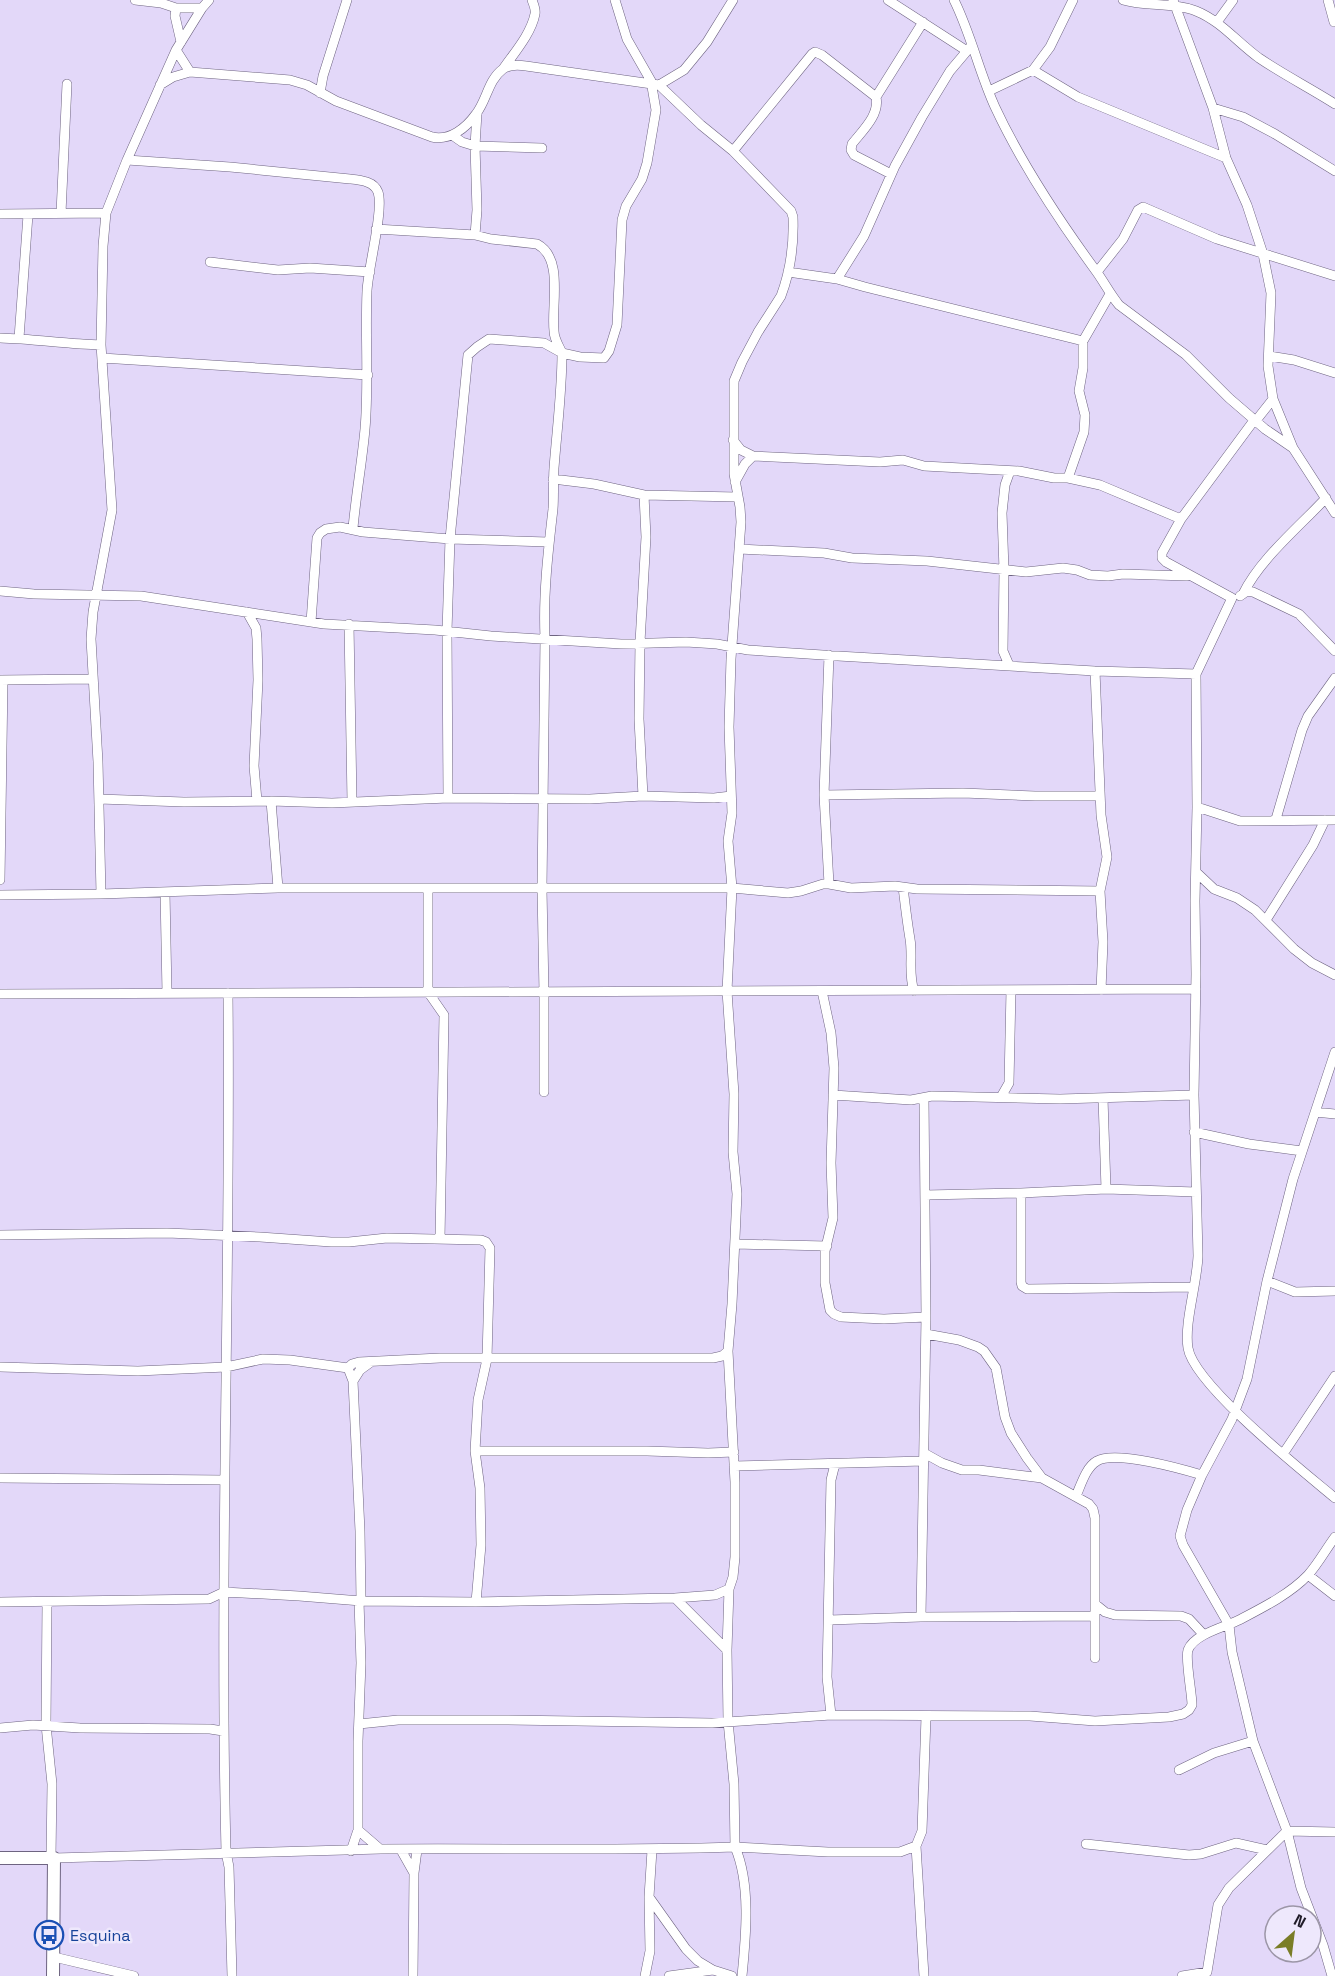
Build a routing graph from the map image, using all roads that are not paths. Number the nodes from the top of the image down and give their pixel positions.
1 (135, 0) edge
2 (209, 0) edge
3 (347, 0) edge
4 (532, 0) edge
5 (615, 0) edge
6 (888, 0) edge
7 (954, 0) edge
8 (1072, 0) edge
9 (1122, 0) edge
10 (1233, 0) edge
11 (1328, 0) edge
12 (161, 1) edge
13 (730, 2) edge
14 (1175, 3) edge
15 (176, 8) junction
16 (202, 8) junction
17 (923, 22) junction
18 (1217, 22) junction
19 (1334, 22) edge
20 (179, 46) junction
21 (970, 48) junction
22 (503, 69) junction
23 (1033, 70) junction
24 (190, 72) junction
25 (323, 76) junction
26 (300, 83) junction
27 (67, 84) dead end
28 (160, 85) junction
29 (655, 85) junction
30 (989, 91) junction
31 (320, 93) junction
32 (876, 97) junction
33 (672, 98) junction
34 (1335, 104) edge
35 (1213, 108) junction
36 (656, 110) junction
37 (477, 113) junction
38 (452, 135) junction
39 (475, 146) junction
40 (542, 148) dead end
41 (734, 151) junction
42 (1226, 158) junction
43 (127, 160) junction
44 (1335, 171) edge
45 (891, 174) junction
46 (61, 213) junction
47 (106, 213) junction
48 (0, 214) edge
49 (28, 215) junction
50 (376, 229) junction
51 (475, 235) junction
52 (1263, 254) junction
53 (210, 262) dead end
54 (370, 272) junction
55 (788, 272) junction
56 (1097, 272) junction
57 (1335, 276) edge
58 (837, 279) junction
59 (1110, 294) junction
60 (0, 338) edge
61 (19, 338) junction
62 (1083, 341) junction
63 (101, 345) junction
64 (562, 353) junction
65 (1269, 356) junction
66 (102, 358) junction
67 (1335, 373) edge
68 (368, 375) junction
69 (1273, 399) junction
70 (1255, 419) junction
71 (733, 440) junction
72 (1293, 448) junction
73 (753, 456) junction
74 (1010, 471) junction
75 (1068, 478) junction
76 (553, 479) junction
77 (735, 482) junction
78 (645, 495) junction
79 (737, 497) junction
80 (1326, 498) junction
81 (1335, 513) edge
82 (1181, 519) junction
83 (353, 528) junction
84 (450, 539) junction
85 (548, 542) junction
86 (739, 549) junction
87 (1004, 570) junction
88 (1189, 576) junction
89 (0, 591) edge
90 (1243, 594) junction
91 (96, 595) junction
92 (1232, 598) junction
93 (247, 612) junction
94 (266, 616) junction
95 (311, 622) junction
96 (349, 624) junction
97 (256, 628) junction
98 (447, 631) junction
99 (545, 638) junction
100 (639, 642) junction
101 (733, 648) junction
102 (1003, 651) junction
103 (1335, 651) edge
104 (829, 655) junction
105 (993, 664) junction
106 (1010, 665) junction
107 (1095, 671) junction
108 (1196, 674) junction
109 (1335, 678) edge
110 (93, 679) junction
111 (1, 681) edge
112 (824, 795) junction
113 (643, 796) junction
114 (731, 796) junction
115 (1099, 796) junction
116 (448, 798) junction
117 (99, 799) junction
118 (544, 799) junction
119 (257, 801) junction
120 (271, 801) junction
121 (352, 802) junction
122 (1197, 807) junction
123 (1276, 819) junction
124 (1330, 820) edge
125 (1196, 872) junction
126 (0, 880) edge
127 (830, 884) junction
128 (903, 887) junction
129 (278, 888) junction
130 (732, 888) junction
131 (428, 889) junction
132 (542, 889) junction
133 (1214, 889) junction
134 (1100, 891) junction
135 (165, 892) junction
136 (101, 894) junction
137 (0, 895) edge
138 (1195, 901) junction
139 (1266, 920) junction
140 (1335, 975) edge
141 (910, 981) junction
142 (1196, 989) junction
143 (901, 990) junction
144 (914, 990) junction
145 (1011, 990) junction
146 (1101, 990) junction
147 (727, 991) junction
148 (822, 991) junction
149 (428, 992) junction
150 (166, 993) junction
151 (228, 993) junction
152 (544, 993) junction
153 (0, 994) edge
154 (1335, 1052) edge
155 (1009, 1083) junction
156 (544, 1092) dead end
157 (833, 1095) junction
158 (1194, 1095) junction
159 (1001, 1097) junction
160 (924, 1098) junction
161 (1018, 1098) junction
162 (1103, 1098) junction
163 (1316, 1112) junction
164 (1335, 1114) edge
165 (1194, 1132) junction
166 (1302, 1151) junction
167 (1106, 1189) junction
168 (1196, 1192) junction
169 (1021, 1193) junction
170 (925, 1195) junction
171 (0, 1235) edge
172 (227, 1236) junction
173 (440, 1239) junction
174 (735, 1244) junction
175 (827, 1246) junction
176 (1267, 1281) junction
177 (1194, 1287) junction
178 (1335, 1291) edge
179 (926, 1317) junction
180 (926, 1334) junction
181 (728, 1351) junction
182 (487, 1359) junction
183 (371, 1362) junction
184 (0, 1367) edge
185 (226, 1367) junction
186 (348, 1368) junction
187 (1335, 1376) edge
188 (353, 1381) junction
189 (1235, 1410) junction
190 (475, 1451) junction
191 (734, 1452) junction
192 (1283, 1455) junction
193 (924, 1457) junction
194 (835, 1464) junction
195 (734, 1466) junction
196 (1202, 1474) junction
197 (0, 1478) edge
198 (1042, 1478) junction
199 (225, 1480) junction
200 (1076, 1496) junction
201 (1335, 1498) edge
202 (1335, 1537) edge
203 (1308, 1575) junction
204 (729, 1589) junction
205 (224, 1592) junction
206 (1335, 1596) edge
207 (675, 1598) junction
208 (360, 1601) junction
209 (0, 1602) edge
210 (476, 1602) junction
211 (47, 1603) junction
212 (1095, 1604) junction
213 (1095, 1616) junction
214 (921, 1617) junction
215 (829, 1620) junction
216 (1229, 1625) junction
217 (1203, 1635) junction
218 (727, 1650) junction
219 (1095, 1658) dead end
220 (831, 1715) junction
221 (927, 1717) junction
222 (728, 1721) junction
223 (359, 1724) junction
224 (46, 1725) junction
225 (0, 1728) edge
226 (223, 1731) junction
227 (1253, 1741) junction
228 (1179, 1770) dead end
229 (358, 1830) junction
230 (1287, 1831) junction
231 (1335, 1832) edge
232 (1086, 1844) dead end
233 (916, 1846) junction
234 (735, 1847) junction
235 (380, 1850) junction
236 (401, 1850) junction
237 (417, 1850) junction
238 (652, 1850) junction
239 (1267, 1850) junction
240 (351, 1851) junction
241 (226, 1852) junction
242 (0, 1858) edge
243 (53, 1858) junction
244 (414, 1873) junction
245 (649, 1896) junction
246 (54, 1957) junction
247 (713, 1970) junction
248 (1208, 1974) edge
249 (53, 1975) edge
250 (134, 1976) edge
251 (232, 1976) edge
252 (413, 1976) edge
253 (645, 1976) edge
254 (669, 1976) edge
255 (732, 1976) edge
256 (742, 1976) edge
257 (924, 1976) edge
258 (1182, 1976) edge
259 (1332, 1976) edge

1 - 12 street
2 - 16 street
3 - 25 street
4 - 22 street
5 - 29 street
6 - 17 street
7 - 21 street
8 - 23 street
9 - 14 street
10 - 18 street
11 - 19 street
12 - 15 street
13 - 29 street
14 - 18 street
14 - 35 street
15 - 16 street
15 - 20 street
16 - 20 street
17 - 21 street
17 - 32 street
18 - 34 street
20 - 24 street
20 - 28 street
21 - 30 street
21 - 45 street
22 - 29 street
22 - 37 street
23 - 30 street
23 - 42 street
24 - 26 street
24 - 28 street
25 - 26 street
25 - 31 street
26 - 31 street
27 - 46 street
28 - 43 street
29 - 33 street
29 - 36 street
30 - 56 street
31 - 38 street
32 - 41 street
32 - 45 street
33 - 36 street
33 - 41 street
35 - 42 street
35 - 44 street
36 - 64 street
37 - 38 street
37 - 39 street
38 - 39 street
39 - 40 street
39 - 51 street
41 - 55 street
42 - 52 street
43 - 47 street
43 - 50 street
45 - 58 street
46 - 47 street
46 - 49 street
47 - 63 street
48 - 49 street
49 - 61 street
50 - 51 street
50 - 54 street
51 - 64 street
52 - 56 street
52 - 57 street
52 - 65 street
53 - 54 street
54 - 68 street
55 - 58 street
55 - 71 street
56 - 59 street
58 - 62 street
59 - 62 street
59 - 70 street
60 - 61 street
61 - 63 street
62 - 75 street
63 - 66 street
64 - 76 street
64 - 84 street
65 - 67 street
65 - 69 street
66 - 68 street
66 - 91 street
68 - 83 street
69 - 70 street
69 - 72 street
70 - 72 street
70 - 82 street
71 - 73 street
71 - 77 street
72 - 80 street
73 - 74 street
73 - 77 street
74 - 75 street
74 - 87 street
75 - 82 street
76 - 78 street
76 - 85 street
77 - 79 street
78 - 79 street
78 - 100 street
79 - 86 street
80 - 81 street
80 - 90 street
82 - 88 street
83 - 84 street
83 - 95 street
84 - 85 street
84 - 98 street
85 - 99 street
86 - 87 street
86 - 101 street
87 - 88 street
87 - 102 street
88 - 92 street
89 - 91 street
90 - 92 street
90 - 103 street
91 - 93 street
91 - 110 street
92 - 108 street
93 - 94 street
93 - 97 street
94 - 95 street
94 - 97 street
95 - 96 street
96 - 98 street
96 - 121 street
97 - 119 street
98 - 99 street
98 - 116 street
99 - 100 street
99 - 118 street
100 - 101 street
100 - 113 street
101 - 104 street
101 - 114 street
102 - 105 street
102 - 106 street
104 - 105 street
104 - 112 street
105 - 106 street
106 - 107 street
107 - 108 street
107 - 115 street
108 - 122 street
109 - 123 street
110 - 111 street
110 - 117 street
111 - 126 street
112 - 115 street
112 - 127 street
113 - 114 street
113 - 118 street
114 - 130 street
115 - 134 street
116 - 118 street
116 - 121 street
117 - 119 street
117 - 136 street
118 - 132 street
119 - 120 street
120 - 121 street
120 - 129 street
122 - 123 street
122 - 125 street
123 - 124 street
124 - 139 street
125 - 133 street
125 - 138 street
127 - 128 street
127 - 130 street
128 - 134 street
128 - 141 street
129 - 131 street
129 - 135 street
130 - 132 street
130 - 147 street
131 - 132 street
131 - 149 street
132 - 152 street
133 - 138 street
133 - 139 street
134 - 146 street
135 - 136 street
135 - 150 street
136 - 137 street
138 - 142 street
139 - 140 street
141 - 143 street
141 - 144 street
142 - 146 street
142 - 158 street
143 - 144 street
143 - 148 street
144 - 145 street
145 - 146 street
145 - 155 street
147 - 148 street
147 - 152 street
147 - 174 street
148 - 157 street
149 - 151 street
149 - 152 street
149 - 173 street
150 - 151 street
150 - 153 street
151 - 172 street
152 - 156 street
154 - 163 street
155 - 159 street
155 - 161 street
157 - 160 street
157 - 175 street
158 - 162 street
158 - 165 street
159 - 160 street
159 - 161 street
160 - 170 street
161 - 162 street
162 - 167 street
163 - 164 street
163 - 166 street
165 - 166 street
165 - 168 street
166 - 176 street
167 - 168 street
167 - 169 street
168 - 177 street
169 - 170 street
169 - 177 street
170 - 179 street
171 - 172 street
172 - 173 street
172 - 185 street
173 - 182 street
174 - 175 street
174 - 181 street
175 - 179 street
176 - 178 street
176 - 189 street
177 - 189 street
179 - 180 street
180 - 193 street
180 - 198 street
181 - 182 street
181 - 191 street
182 - 183 street
182 - 190 street
183 - 186 street
183 - 188 street
184 - 185 street
185 - 186 street
185 - 199 street
186 - 188 street
187 - 192 street
188 - 208 street
189 - 192 street
189 - 196 street
190 - 191 street
190 - 210 street
191 - 195 street
192 - 201 street
193 - 194 street
193 - 198 street
193 - 214 street
194 - 195 street
194 - 215 street
195 - 204 street
196 - 200 street
196 - 216 street
197 - 199 street
198 - 200 street
199 - 205 street
200 - 212 street
202 - 203 street
203 - 206 street
203 - 216 street
204 - 207 street
204 - 218 street
205 - 208 street
205 - 211 street
205 - 226 street
207 - 210 street
207 - 218 street
208 - 210 street
208 - 223 street
209 - 211 street
211 - 224 street
212 - 213 street
212 - 217 street
213 - 214 street
213 - 219 street
214 - 215 street
215 - 220 street
216 - 217 street
216 - 227 street
217 - 221 street
218 - 222 street
220 - 221 street
220 - 222 street
221 - 233 street
222 - 223 street
222 - 234 street
223 - 229 street
224 - 225 street
224 - 226 street
224 - 243 street
226 - 241 street
227 - 228 street
227 - 230 street
229 - 235 street
229 - 240 street
230 - 231 street
230 - 239 street
230 - 259 street
232 - 239 street
233 - 234 street
233 - 257 street
234 - 238 street
234 - 256 street
235 - 236 street
235 - 240 street
236 - 237 street
236 - 244 street
237 - 238 street
237 - 244 street
238 - 245 street
239 - 248 street
240 - 241 street
241 - 243 street
241 - 251 street
242 - 243 street
243 - 246 street
244 - 252 street
245 - 247 street
245 - 253 street
246 - 249 street
246 - 250 street
247 - 254 street
247 - 255 street
248 - 258 street

